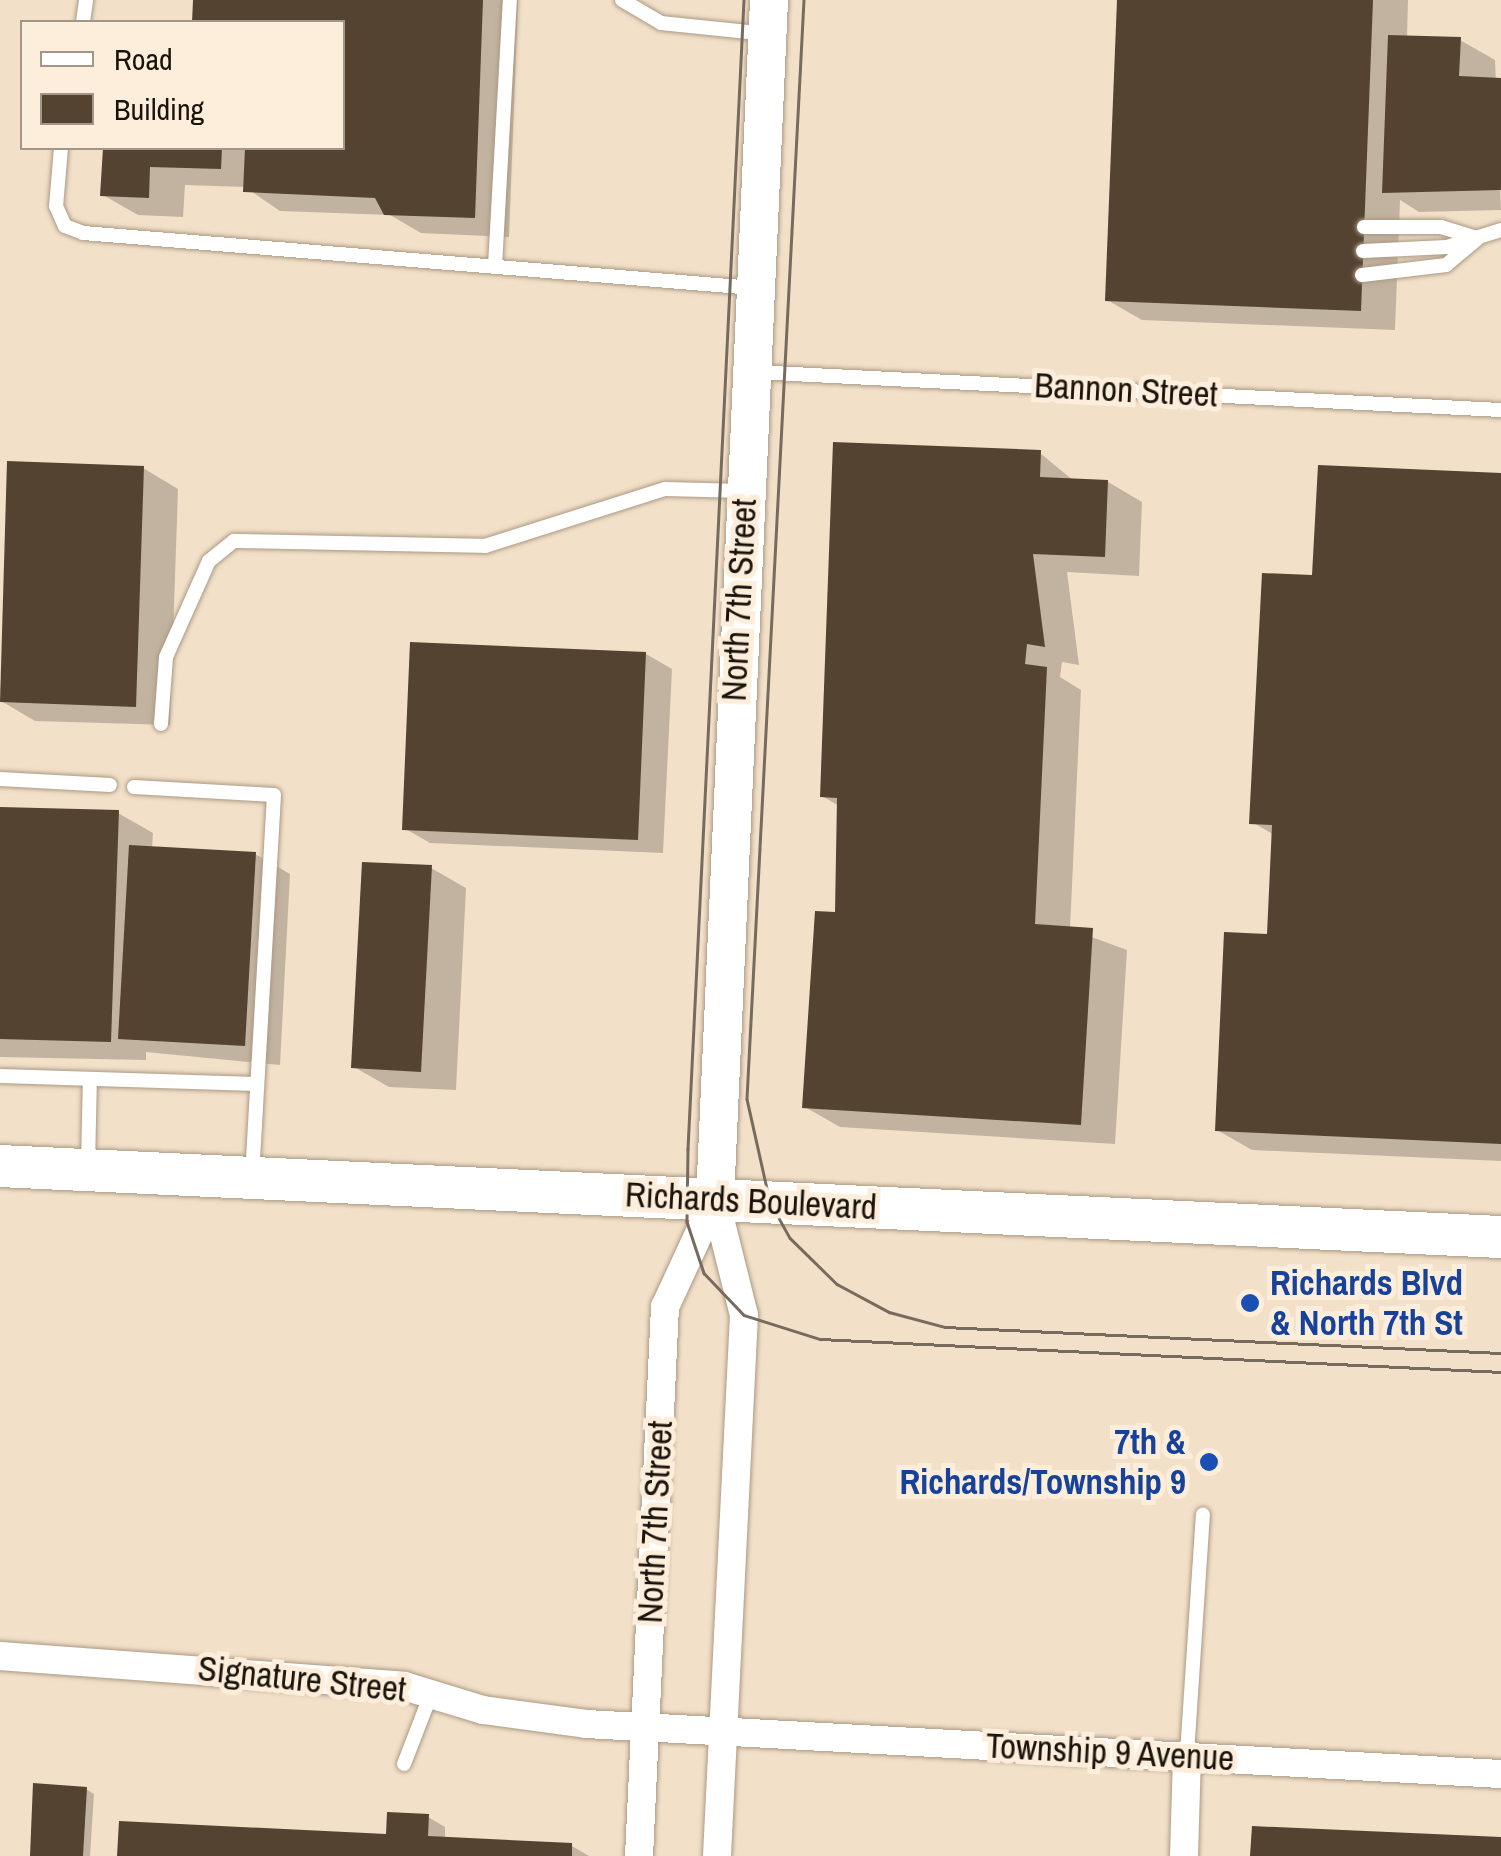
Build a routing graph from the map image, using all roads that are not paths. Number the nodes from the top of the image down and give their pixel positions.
1 (510, 0) edge
2 (622, 0) edge
3 (768, 17) edge
4 (61, 150) edge
5 (1364, 226) dead end
6 (1501, 230) edge
7 (1477, 238) junction
8 (1363, 251) dead end
9 (495, 266) junction
10 (1362, 275) dead end
11 (754, 288) junction
12 (750, 372) junction
13 (1501, 410) edge
14 (744, 491) junction
15 (161, 724) dead end
16 (0, 780) edge
17 (110, 785) dead end
18 (134, 788) dead end
19 (0, 1076) edge
20 (90, 1079) junction
21 (257, 1084) junction
22 (0, 1166) edge
23 (88, 1170) junction
24 (252, 1178) junction
25 (716, 1199) junction
26 (1501, 1237) edge
27 (1203, 1514) dead end
28 (0, 1656) edge
29 (431, 1694) junction
30 (646, 1729) junction
31 (720, 1735) junction
32 (1187, 1754) junction
33 (404, 1764) dead end
34 (1501, 1774) edge
35 (639, 1856) edge
36 (716, 1856) edge
37 (1184, 1856) edge

1 - 9 lane
2 - 3 lane
3 - 11 main road, North 7th Street
4 - 9 lane
5 - 7 lane
6 - 7 lane
7 - 8 lane
7 - 10 lane
9 - 11 lane
11 - 12 main road, North 7th Street
12 - 13 lane, Bannon Street
12 - 14 main road, North 7th Street
14 - 15 lane
14 - 25 main road, North 7th Street
16 - 17 lane
18 - 21 lane
19 - 20 lane
20 - 21 lane
20 - 23 lane
21 - 24 lane
22 - 23 main road, Richards Boulevard
23 - 24 main road, Richards Boulevard
24 - 25 main road, Richards Boulevard
25 - 26 main road, Richards Boulevard
25 - 30 street, North 7th Street
25 - 31 street, North 7th Street
27 - 32 lane
28 - 29 street, Signature Street
29 - 30 street, Signature Street
29 - 33 lane
30 - 31 street, Signature Street
30 - 35 street, North 7th Street
31 - 32 street, Township 9 Avenue
31 - 36 street, North 7th Street
32 - 34 street, Township 9 Avenue
32 - 37 street

